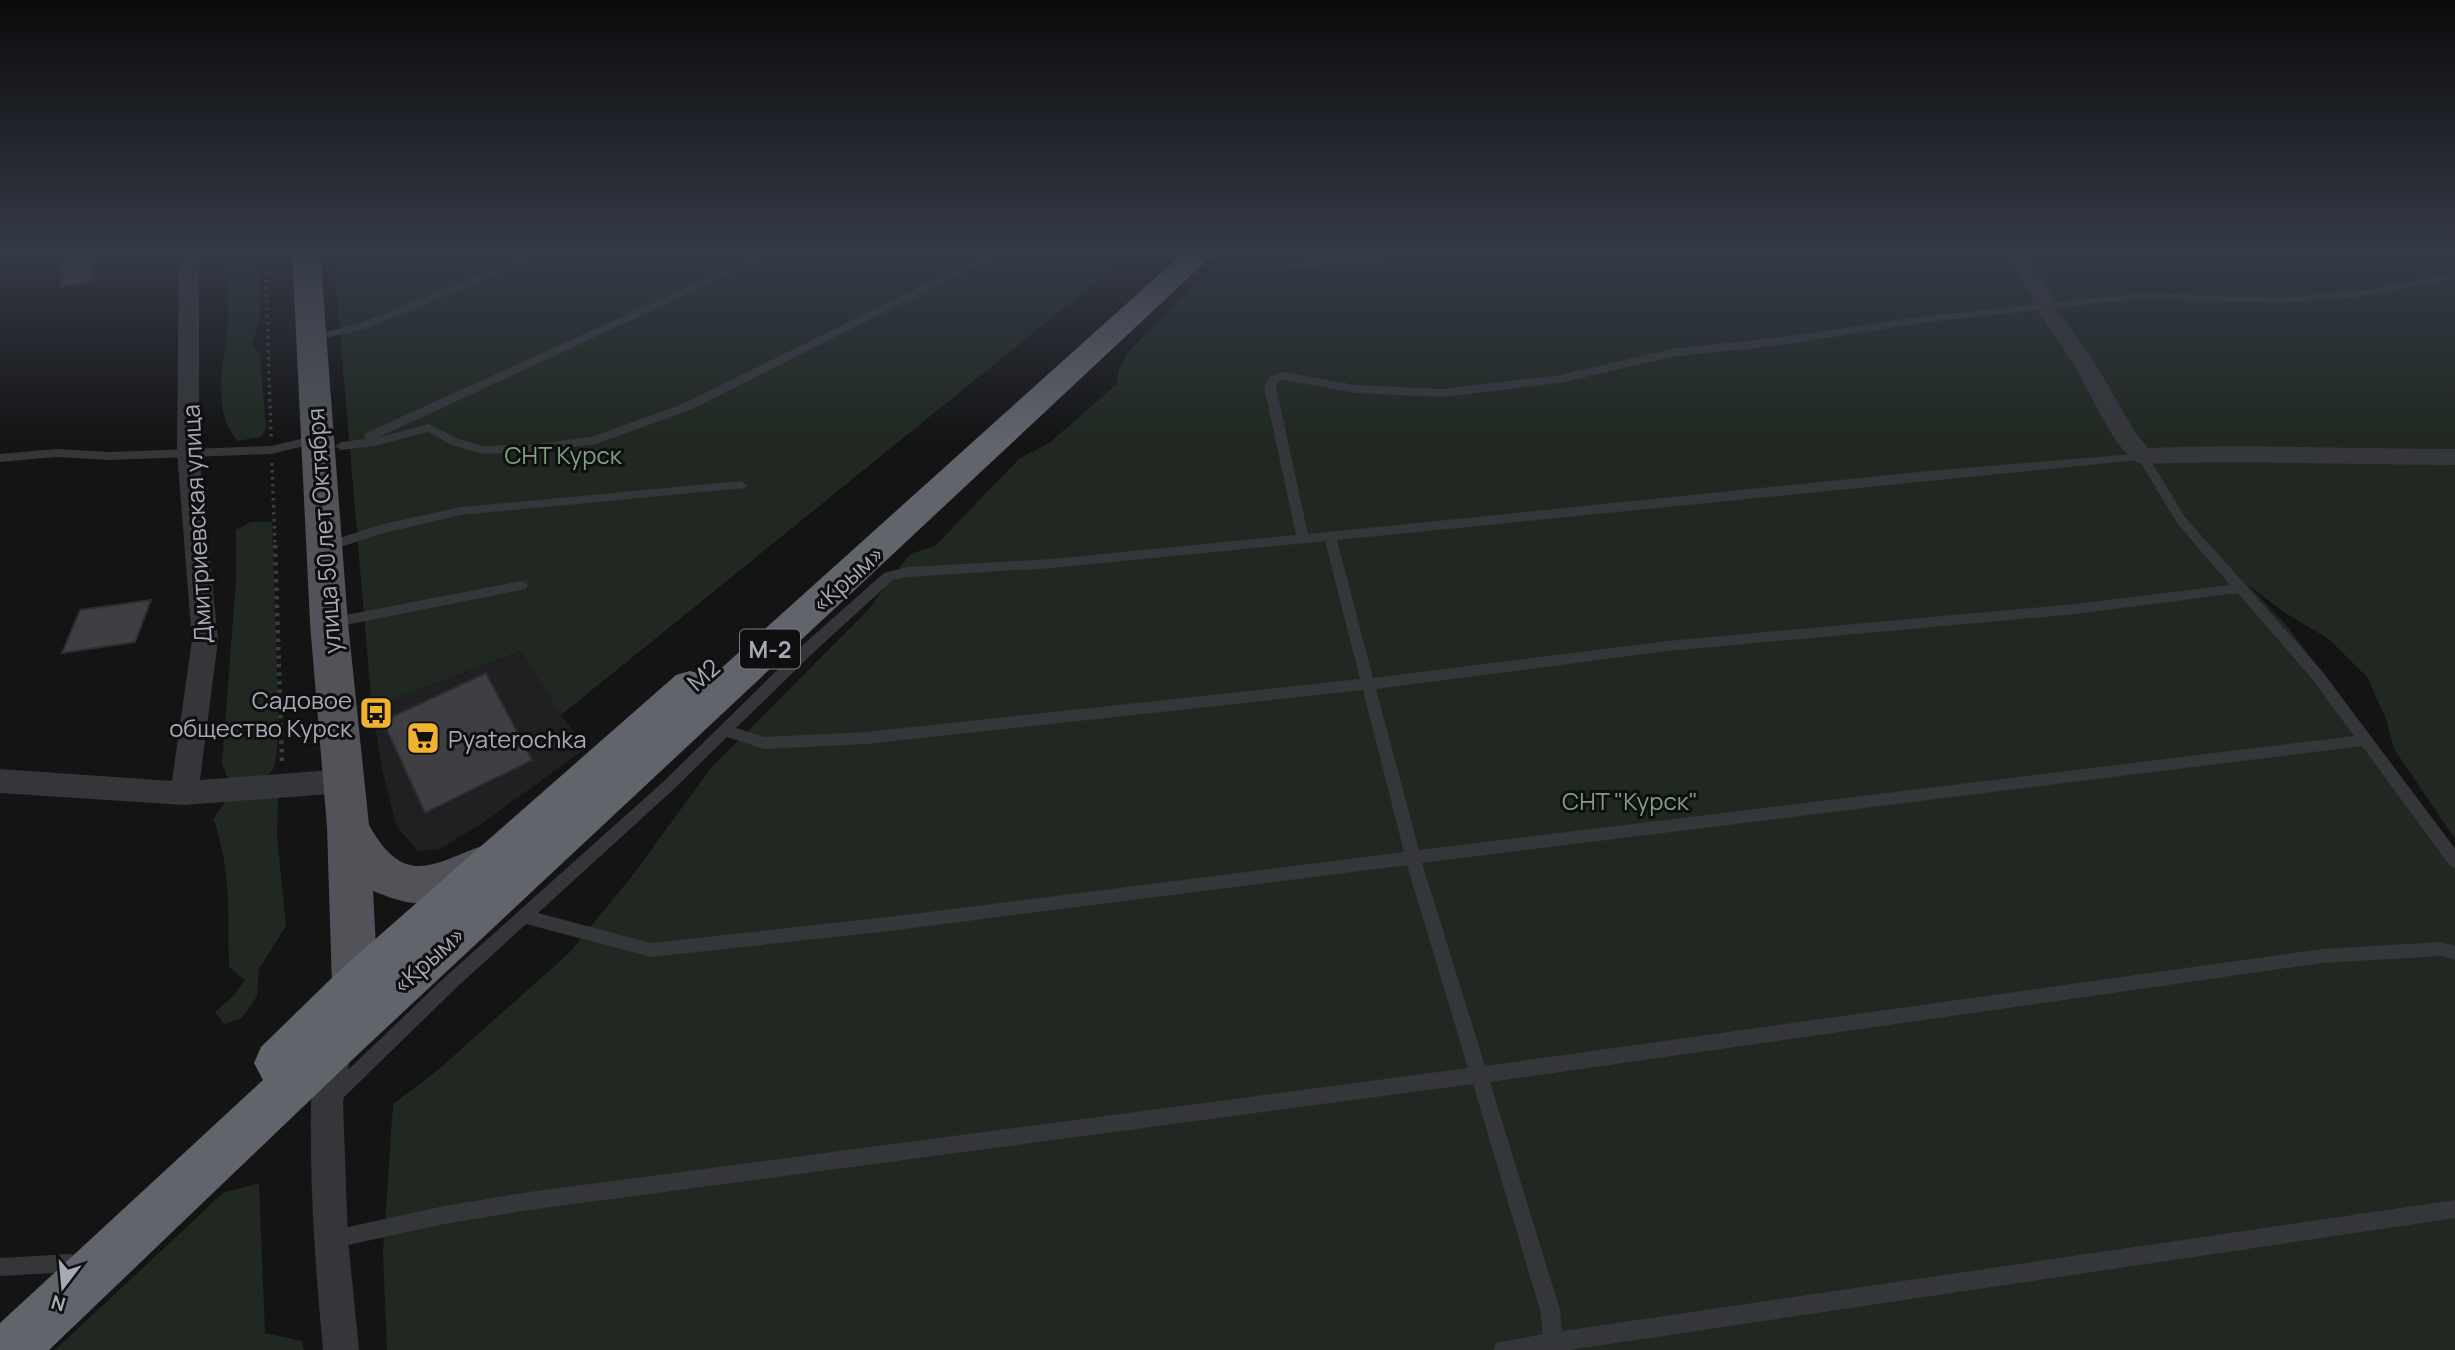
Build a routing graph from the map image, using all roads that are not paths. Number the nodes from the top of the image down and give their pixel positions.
1 (189, 315) edge
2 (310, 315) edge
3 (391, 315) edge
4 (638, 315) edge
5 (874, 315) edge
6 (1109, 315) edge
7 (1134, 315) edge
8 (1963, 315) edge
9 (2051, 315) edge
10 (311, 338) junction
11 (325, 446) junction
12 (188, 452) junction
13 (2142, 456) junction
14 (2455, 457) edge
15 (0, 458) edge
16 (741, 485) dead end
17 (1329, 537) junction
18 (1303, 539) junction
19 (324, 547) junction
20 (521, 586) dead end
21 (2241, 589) junction
22 (329, 623) junction
23 (1369, 684) junction
24 (723, 730) junction
25 (2364, 740) junction
26 (0, 781) edge
27 (344, 781) junction
28 (184, 793) junction
29 (348, 827) junction
30 (506, 849) junction
31 (1413, 858) junction
32 (2455, 861) edge
33 (526, 917) junction
34 (2455, 953) edge
35 (355, 986) junction
36 (336, 1043) junction
37 (1479, 1074) junction
38 (327, 1102) junction
39 (2455, 1209) edge
40 (331, 1240) junction
41 (70, 1263) junction
42 (0, 1267) edge
43 (0, 1328) edge
44 (1554, 1345) edge
45 (10, 1350) edge
46 (341, 1350) edge
47 (1503, 1350) edge

1 - 12 street, Дмитриевская улица
2 - 10 main road, улица 50 лет Октября
3 - 10 lane
4 - 11 lane
5 - 11 lane
6 - 30 highway, М2
7 - 36 highway, «Крым» / М-2
8 - 18 lane
9 - 13 street
10 - 11 main road, улица 50 лет Октября
11 - 12 lane
11 - 19 main road, улица 50 лет Октября
12 - 15 lane
12 - 28 street, Дмитриевская улица
13 - 14 street
13 - 17 lane
13 - 21 lane
16 - 19 lane
17 - 18 lane
17 - 23 lane
18 - 24 lane
19 - 22 main road, улица 50 лет Октября
20 - 22 lane
21 - 23 lane
21 - 25 lane
22 - 27 main road, улица 50 лет Октября
23 - 24 lane
23 - 31 lane
24 - 33 lane
25 - 31 lane
25 - 32 lane
26 - 28 street
27 - 28 street
27 - 29 main road, улица 50 лет Октября
29 - 30 main road
29 - 35 main road, улица 50 лет Октября
30 - 35 highway, М2
31 - 33 lane
31 - 37 lane
33 - 38 lane
34 - 37 lane
35 - 36 main road, улица 50 лет Октября
35 - 41 highway, М2
36 - 38 street, улица 50 лет Октября
36 - 45 highway, «Крым»
37 - 40 lane
37 - 44 lane
38 - 40 street, улица 50 лет Октября
39 - 44 lane
40 - 46 street, улица 50 лет Октября
41 - 42 lane
41 - 43 highway, М2
44 - 47 lane

